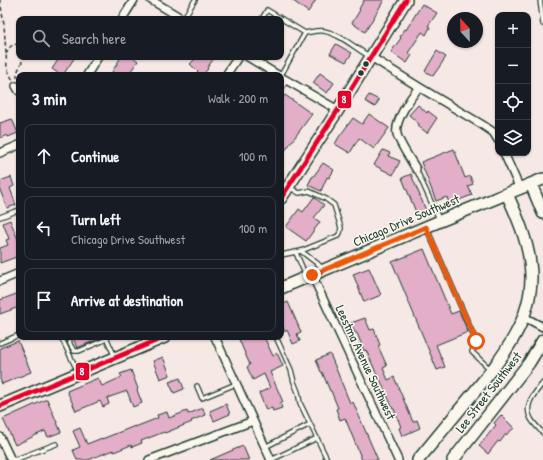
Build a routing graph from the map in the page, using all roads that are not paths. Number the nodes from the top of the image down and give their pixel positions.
1 (134, 0) edge
2 (151, 0) edge
3 (195, 0) edge
4 (406, 0) edge
5 (540, 0) edge
6 (124, 16) edge
7 (178, 16) edge
8 (185, 16) edge
9 (264, 16) edge
10 (277, 16) edge
11 (284, 20) edge
12 (543, 24) edge
13 (305, 33) junction
14 (371, 57) junction
15 (96, 60) edge
16 (236, 60) edge
17 (253, 60) edge
18 (89, 72) edge
19 (228, 72) edge
20 (274, 72) edge
21 (284, 73) edge
22 (284, 78) edge
23 (419, 87) junction
24 (338, 110) junction
25 (495, 135) edge
26 (16, 146) edge
27 (0, 154) edge
28 (505, 156) edge
29 (416, 169) joint
30 (543, 179) edge
31 (531, 184) junction
32 (288, 187) junction
33 (520, 189) junction
34 (284, 193) edge
35 (507, 194) junction
36 (16, 211) edge
37 (543, 213) edge
38 (0, 217) edge
39 (440, 221) junction
40 (426, 227) junction
41 (301, 251) junction
42 (296, 253) junction
43 (284, 255) edge
44 (324, 270) junction
45 (16, 274) edge
46 (309, 276) junction
47 (0, 281) edge
48 (284, 287) edge
49 (524, 317) junction
50 (543, 327) edge
51 (16, 336) edge
52 (62, 340) edge
53 (69, 340) edge
54 (102, 340) edge
55 (107, 340) edge
56 (158, 340) edge
57 (216, 340) edge
58 (277, 340) edge
59 (543, 342) edge
60 (0, 343) edge
61 (115, 358) junction
62 (492, 371) junction
63 (78, 373) junction
64 (543, 383) edge
65 (236, 384) junction
66 (197, 386) dead end
67 (0, 406) edge
68 (253, 421) junction
69 (310, 424) junction
70 (543, 433) edge
71 (0, 437) edge
72 (317, 438) junction
73 (56, 444) dead end
74 (265, 447) junction
75 (12, 460) edge
76 (149, 460) edge
77 (271, 460) edge
78 (326, 460) edge
79 (398, 460) edge
80 (418, 460) edge
81 (453, 460) edge

1 - 6 street
2 - 7 street
3 - 8 lane
4 - 14 main road
5 - 12 lane
9 - 10 lane
11 - 13 lane
13 - 14 lane
13 - 21 lane
14 - 23 street
14 - 24 main road
15 - 18 street
16 - 19 street
17 - 20 street
22 - 24 street
23 - 25 street
23 - 29 street
24 - 32 main road
26 - 27 street
28 - 33 street
29 - 39 lane
30 - 31 main road, Chicago Drive Southwest
31 - 33 main road, Chicago Drive Southwest
31 - 37 main road
32 - 34 main road
32 - 41 lane
33 - 35 main road, Chicago Drive Southwest
35 - 39 main road, Chicago Drive Southwest
35 - 49 main road, Lee Street Southwest
36 - 38 lane
39 - 40 main road, Chicago Drive Southwest
40 - 44 main road, Chicago Drive Southwest
40 - 62 lane
41 - 42 lane
41 - 44 lane
42 - 43 lane
42 - 46 lane
44 - 46 main road, Chicago Drive Southwest
45 - 47 street
46 - 48 main road, Chicago Drive Southwest
46 - 79 street, Leestma Avenue Southwest
49 - 50 street
49 - 62 main road, Lee Street Southwest
51 - 60 lane
52 - 63 lane
53 - 54 lane
55 - 61 lane
56 - 61 main road
57 - 65 street
58 - 69 lane
59 - 81 main road, Lee Street Southwest
61 - 63 main road
62 - 80 main road, Lee Street Southwest
63 - 67 main road
64 - 70 lane
65 - 66 lane
65 - 68 street
68 - 74 street
68 - 76 street
69 - 72 lane
69 - 74 lane
71 - 75 street
72 - 77 lane
72 - 78 lane
73 - 75 lane
74 - 77 street

